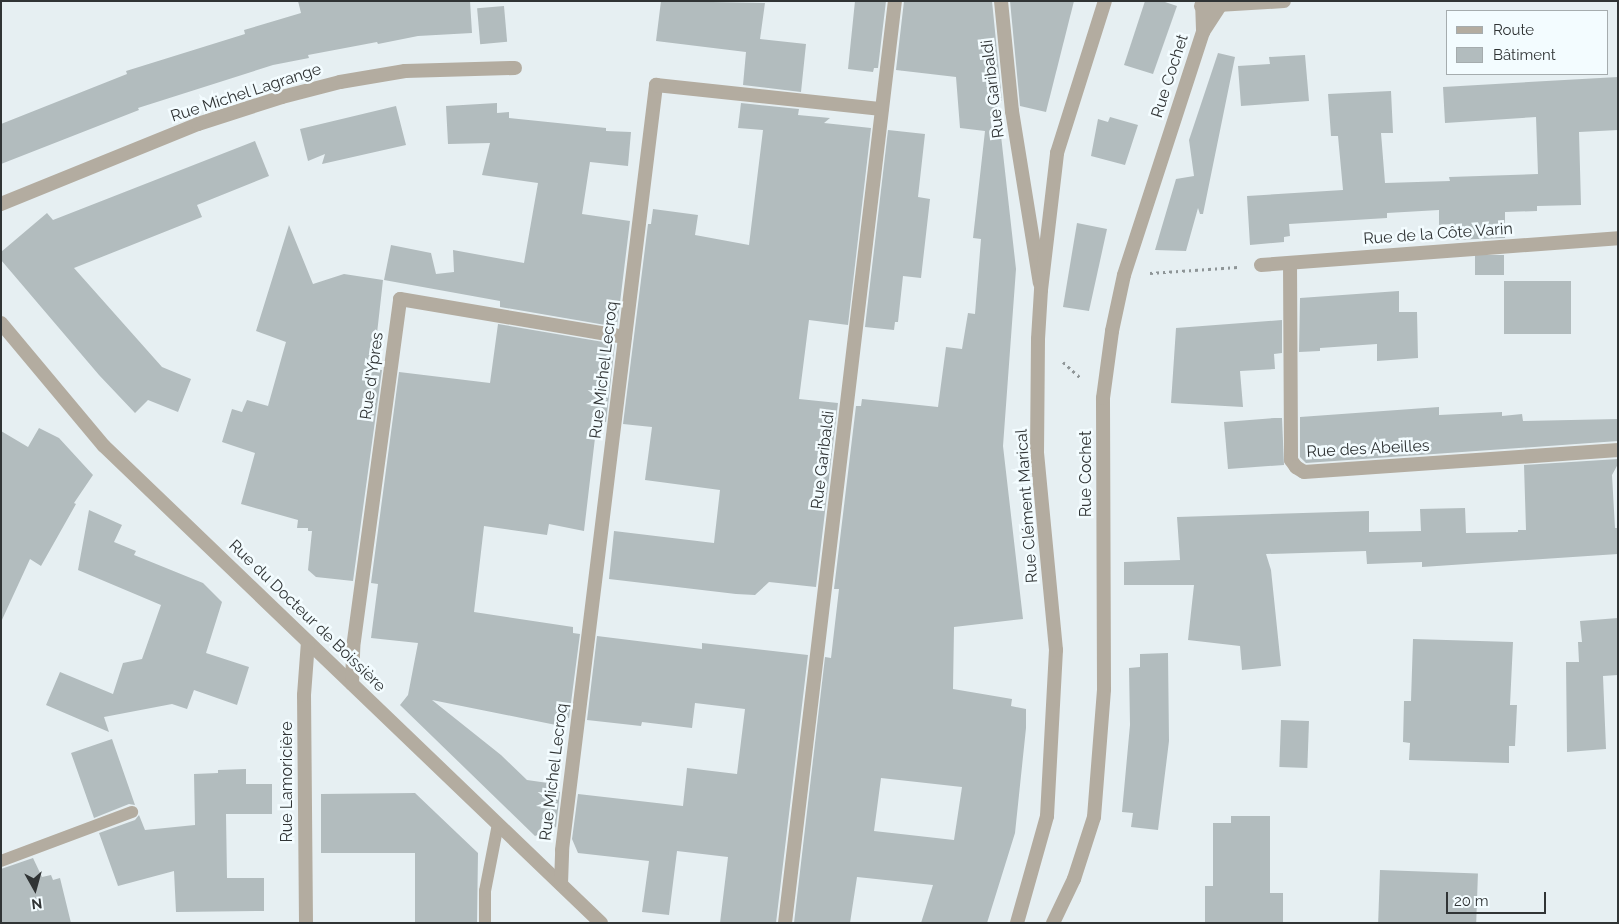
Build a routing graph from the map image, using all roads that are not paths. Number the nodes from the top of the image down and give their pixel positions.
1 (895, 1) edge
2 (1001, 1) edge
3 (1105, 1) edge
4 (1284, 1) edge
5 (1201, 3) edge
6 (1222, 3) edge
7 (1203, 32) junction
8 (515, 68) dead end
9 (882, 110) junction
10 (1, 204) edge
11 (1618, 238) edge
12 (1290, 263) junction
13 (1261, 265) dead end
14 (1041, 290) junction
15 (1, 323) edge
16 (625, 337) junction
17 (1618, 450) edge
18 (308, 642) junction
19 (352, 684) junction
20 (132, 812) dead end
21 (498, 824) junction
22 (1, 862) edge
23 (561, 884) junction
24 (306, 923) edge
25 (485, 923) edge
26 (601, 923) edge
27 (785, 923) edge
28 (1017, 923) edge
29 (1053, 923) edge

1 - 9 street, Rue Garibaldi
2 - 14 street, Rue Garibaldi
3 - 14 street, Rue Clément Marical
4 - 6 street
5 - 6 street
5 - 7 street, Rue Cochet
6 - 7 street, Rue Cochet
7 - 29 street, Rue Cochet
8 - 10 street, Rue Michel Lagrange
9 - 16 street, Rue Michel Lecroq
9 - 27 street, Rue Garibaldi
11 - 12 street, Rue de la Côte Varin
12 - 13 street, Rue de la Côte Varin
12 - 17 street, Rue des Abeilles
14 - 28 street, Rue Clément Marical
15 - 18 street, Rue du Docteur de Boissière
16 - 19 street, Rue d'Ypres
16 - 23 street, Rue Michel Lecroq
18 - 19 street, Rue du Docteur de Boissière
18 - 24 street, Rue Lamoricière
19 - 21 street, Rue du Docteur de Boissière
20 - 22 lane
21 - 23 street, Rue du Docteur de Boissière
21 - 25 lane
23 - 26 street, Rue du Docteur de Boissière

